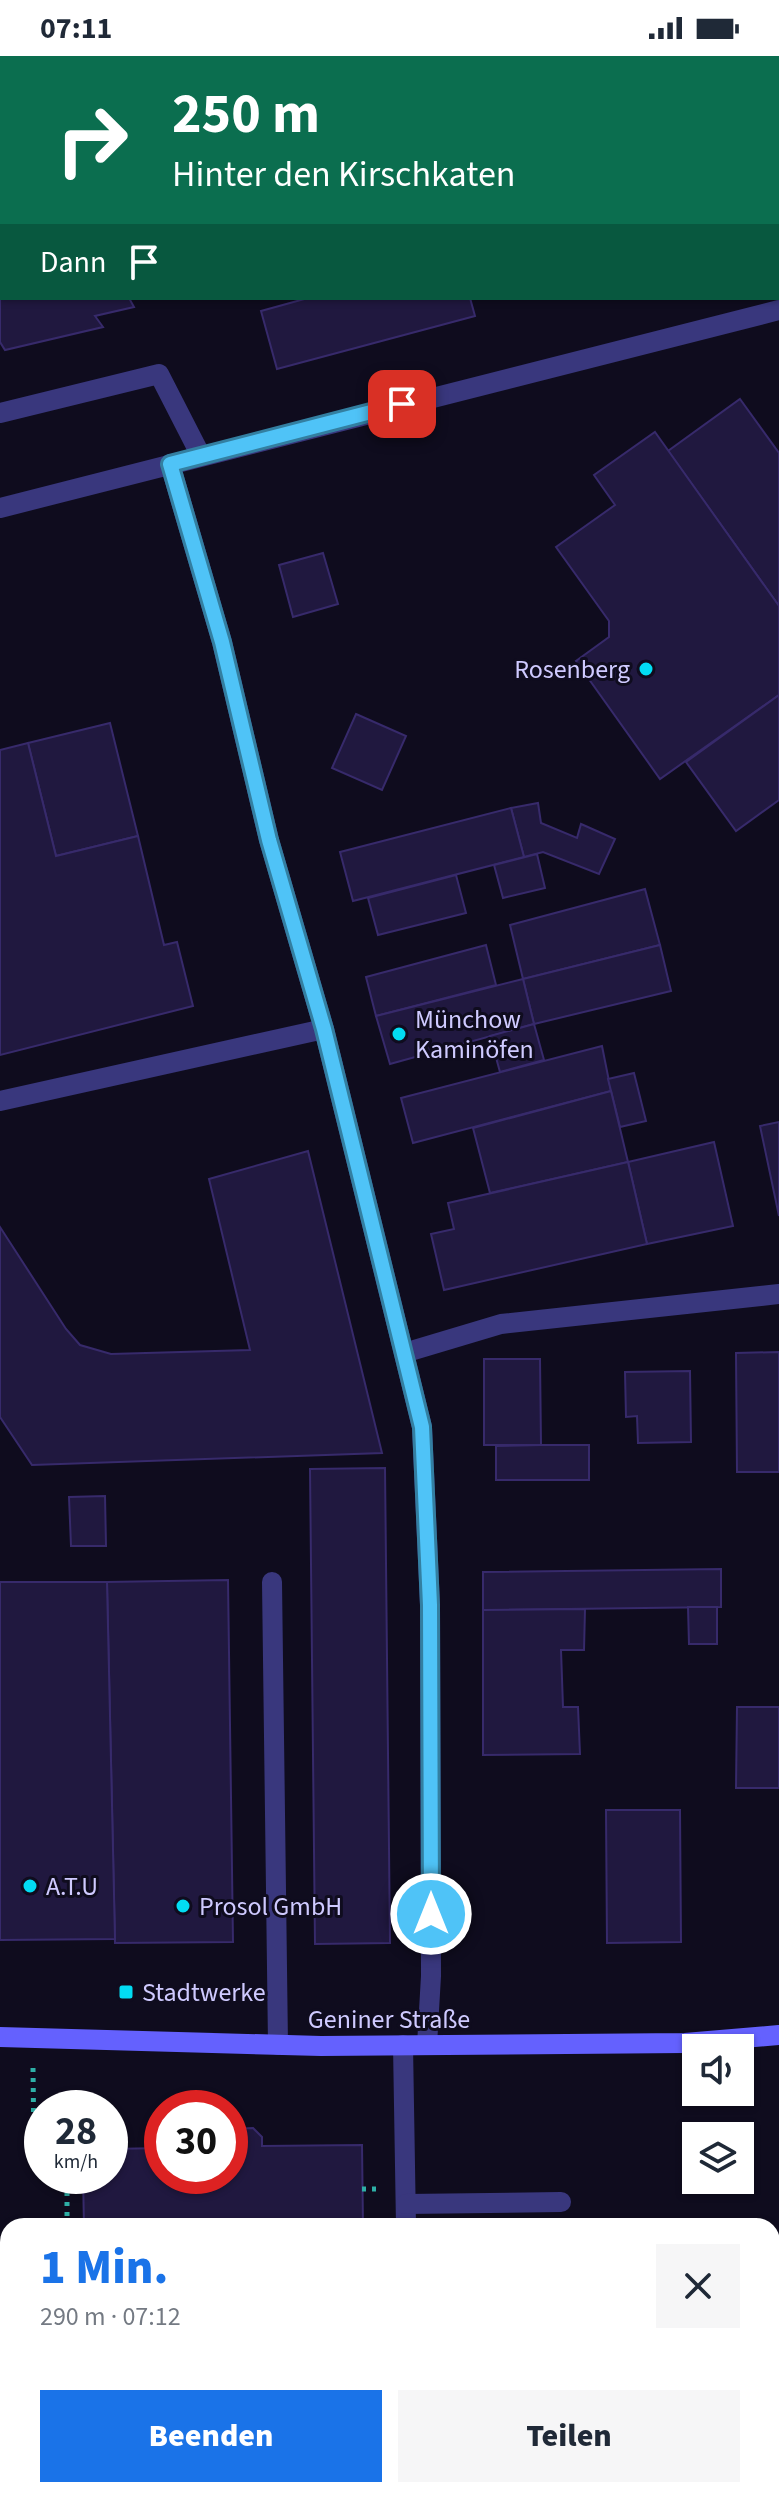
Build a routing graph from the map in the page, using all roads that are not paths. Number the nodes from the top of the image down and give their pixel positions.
1 (779, 310) edge
2 (0, 413) edge
3 (201, 456) junction
4 (170, 464) junction
5 (0, 508) edge
6 (324, 1029) junction
7 (0, 1101) edge
8 (779, 1294) edge
9 (404, 1353) junction
10 (272, 1582) dead end
11 (779, 2035) edge
12 (0, 2037) edge
13 (278, 2045) junction
14 (403, 2045) junction
15 (427, 2045) junction
16 (561, 2202) dead end
17 (406, 2204) junction
18 (406, 2218) edge

1 - 3 street
2 - 3 street
3 - 4 street
4 - 5 street
4 - 6 street
6 - 7 street
6 - 9 street
8 - 9 street
9 - 15 street
10 - 13 street
11 - 15 main road, Geniner Straße
12 - 13 main road, Geniner Straße
13 - 14 main road, Geniner Straße
14 - 15 main road, Geniner Straße
14 - 17 street
16 - 17 street
17 - 18 street

